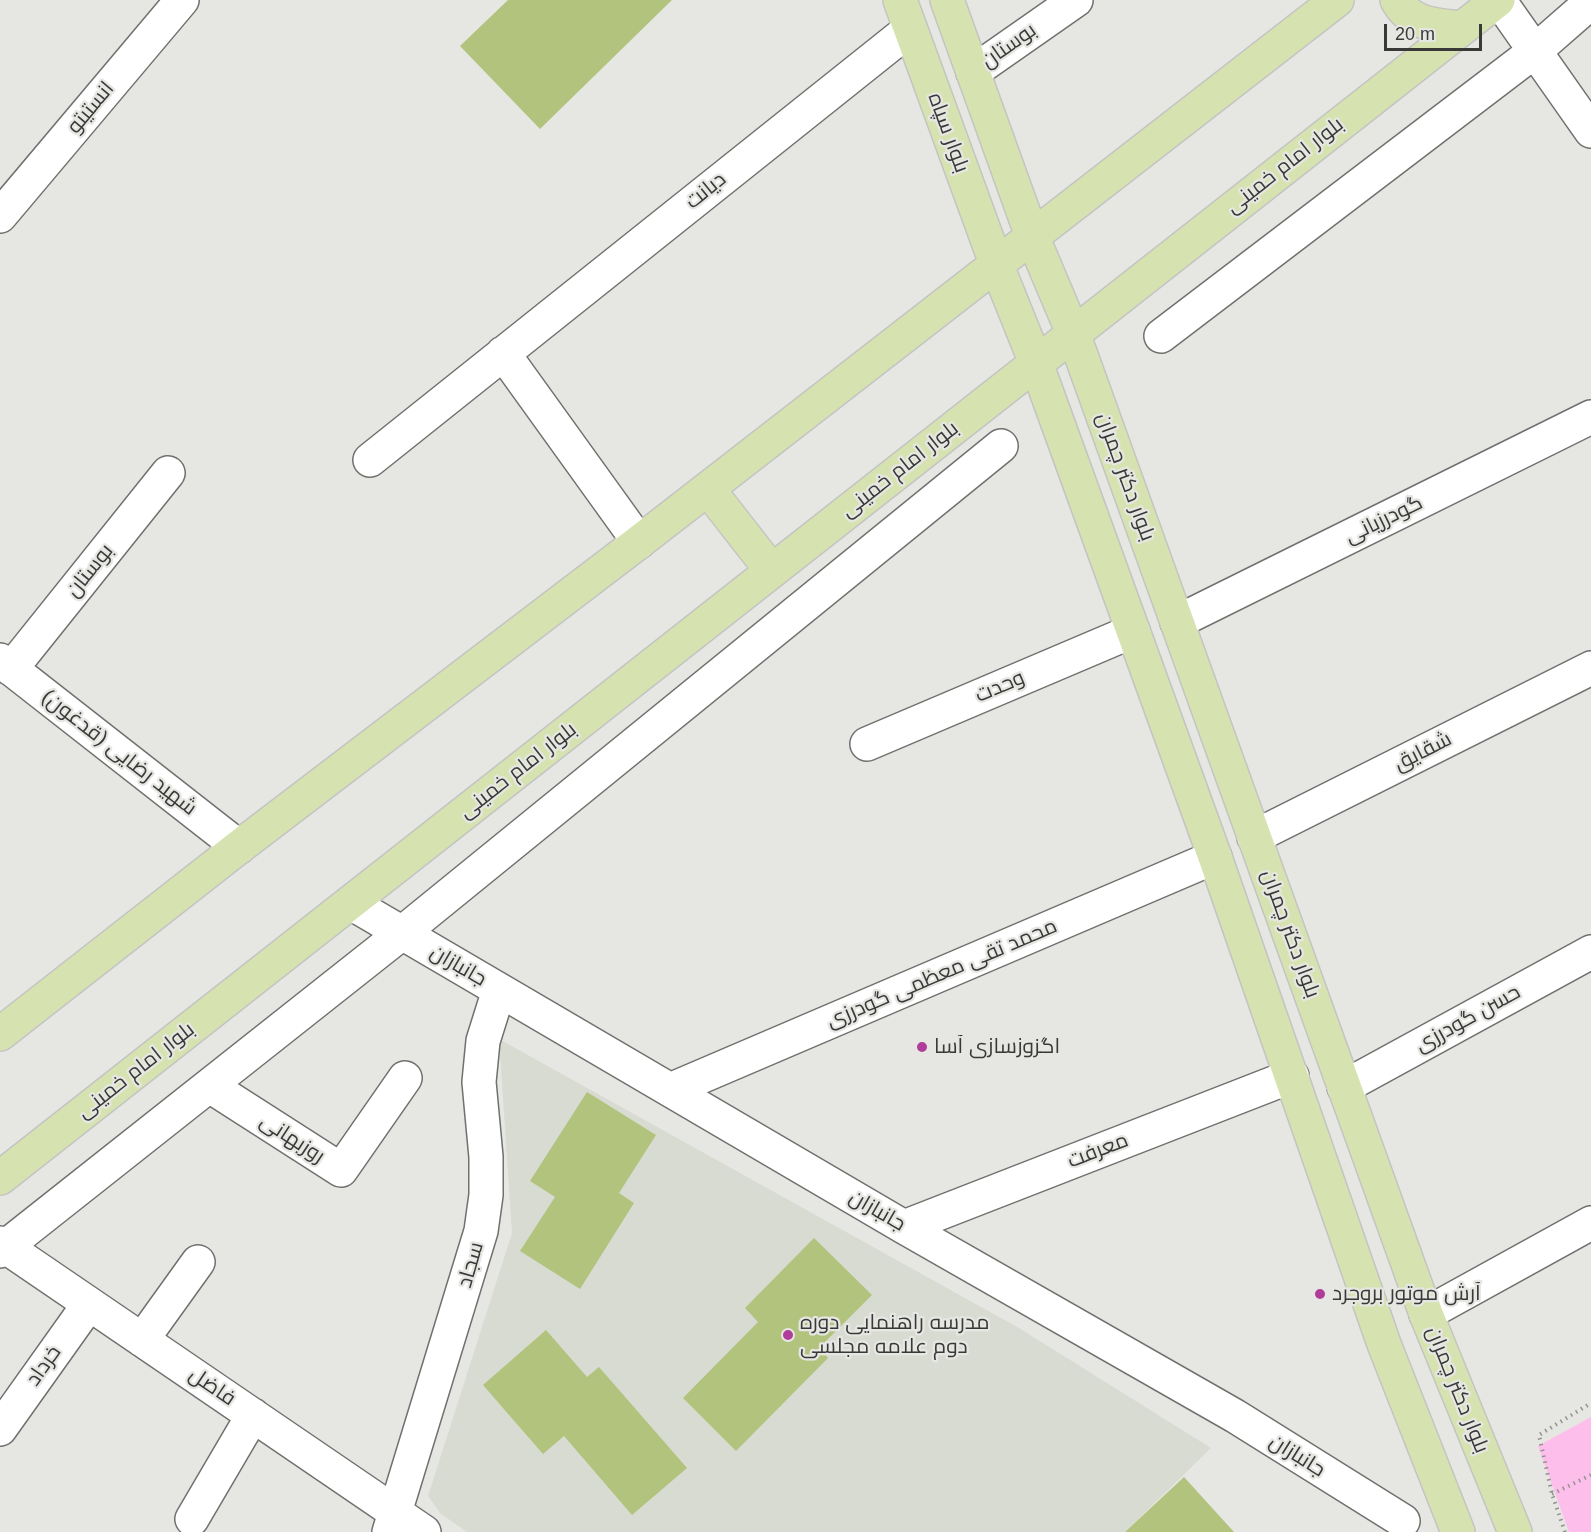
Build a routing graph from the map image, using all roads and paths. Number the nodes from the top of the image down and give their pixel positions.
1 (182, 0) edge
2 (947, 0) edge
3 (1076, 0) edge
4 (1337, 0) edge
5 (1397, 0) edge
6 (1498, 0) edge
7 (1591, 2) edge
8 (905, 14) edge
9 (1461, 28) junction
10 (1535, 51) junction
11 (973, 72) junction
12 (1591, 131) edge
13 (0, 216) edge
14 (1032, 236) junction
15 (997, 266) junction
16 (1073, 333) junction
17 (1161, 336) dead end
18 (503, 353) junction
19 (1036, 363) junction
20 (1591, 417) edge
21 (1001, 446) dead end
22 (370, 460) dead end
23 (168, 473) dead end
24 (708, 489) junction
25 (639, 542) junction
26 (772, 571) junction
27 (1177, 622) junction
28 (1133, 631) junction
29 (6, 664) edge
30 (1591, 668) edge
31 (867, 744) dead end
32 (1254, 837) junction
33 (238, 846) junction
34 (1215, 857) junction
35 (351, 903) junction
36 (402, 933) junction
37 (1591, 952) edge
38 (499, 990) junction
39 (0, 1034) edge
40 (1292, 1076) junction
41 (405, 1078) dead end
42 (210, 1086) junction
43 (1344, 1087) junction
44 (670, 1090) junction
45 (0, 1178) edge
46 (1591, 1223) edge
47 (904, 1227) junction
48 (2, 1247) edge
49 (198, 1262) dead end
50 (89, 1304) junction
51 (1426, 1314) junction
52 (142, 1340) junction
53 (1591, 1403) edge
54 (253, 1415) junction
55 (0, 1429) edge
56 (1591, 1475) edge
57 (1552, 1494) junction
58 (192, 1519) dead end
59 (1453, 1520) edge
60 (392, 1522) edge
61 (1397, 1526) edge
62 (424, 1532) edge
63 (1515, 1532) edge
64 (1565, 1532) edge

1 - 13 street, انستیتو
2 - 11 main road, بلوار سپاه
3 - 11 street, بوستان
4 - 14 main road
5 - 9 main road
6 - 9 main road, بلوار امام خمینی
6 - 10 street
7 - 10 street
8 - 15 main road, بلوار سپاه
8 - 18 street, دیانت
9 - 16 main road, بلوار امام خمینی
10 - 12 street
10 - 17 street
11 - 14 main road, بلوار سپاه
14 - 15 main road
14 - 16 main road, بلوار سپاه
15 - 19 main road, بلوار سپاه
15 - 24 main road
16 - 19 main road, بلوار امام خمینی
16 - 27 main road, بلوار دکتر چمران
18 - 22 street, دیانت
18 - 25 street
19 - 26 main road, بلوار امام خمینی
19 - 28 main road
20 - 27 street, گودرزیانی
21 - 36 street
23 - 29 street, بوستان
24 - 25 main road
24 - 26 main road
25 - 33 main road
26 - 35 main road, بلوار امام خمینی
27 - 32 main road, بلوار دکتر چمران
28 - 31 street, وحدت
28 - 34 main road
29 - 33 street, (قدغون) شهید رضایی
30 - 32 street, شقایق
32 - 43 main road, بلوار دکتر چمران
33 - 39 main road
34 - 40 main road
34 - 44 street, محمد تقی معظمی گودرزی
35 - 36 street, جانبازان
35 - 45 main road, بلوار امام خمینی
36 - 38 street, جانبازان
36 - 42 street
37 - 43 street, حسن گودرزی
38 - 44 street, جانبازان
38 - 60 street, سجاد
40 - 47 street, معرفت
40 - 59 main road
41 - 42 street, روزبهانی
42 - 48 street
43 - 51 main road, بلوار دکتر چمران
44 - 47 street, جانبازان
46 - 51 street
47 - 61 street, جانبازان
48 - 50 street, فاضل
49 - 52 street
50 - 52 street, فاضل
50 - 55 street, خرداد
51 - 63 main road, بلوار دکتر چمران
52 - 54 street, فاضل
53 - 57 path
54 - 58 street
54 - 60 street, فاضل
56 - 57 path
57 - 64 path
59 - 61 street
60 - 62 street, فاضل

